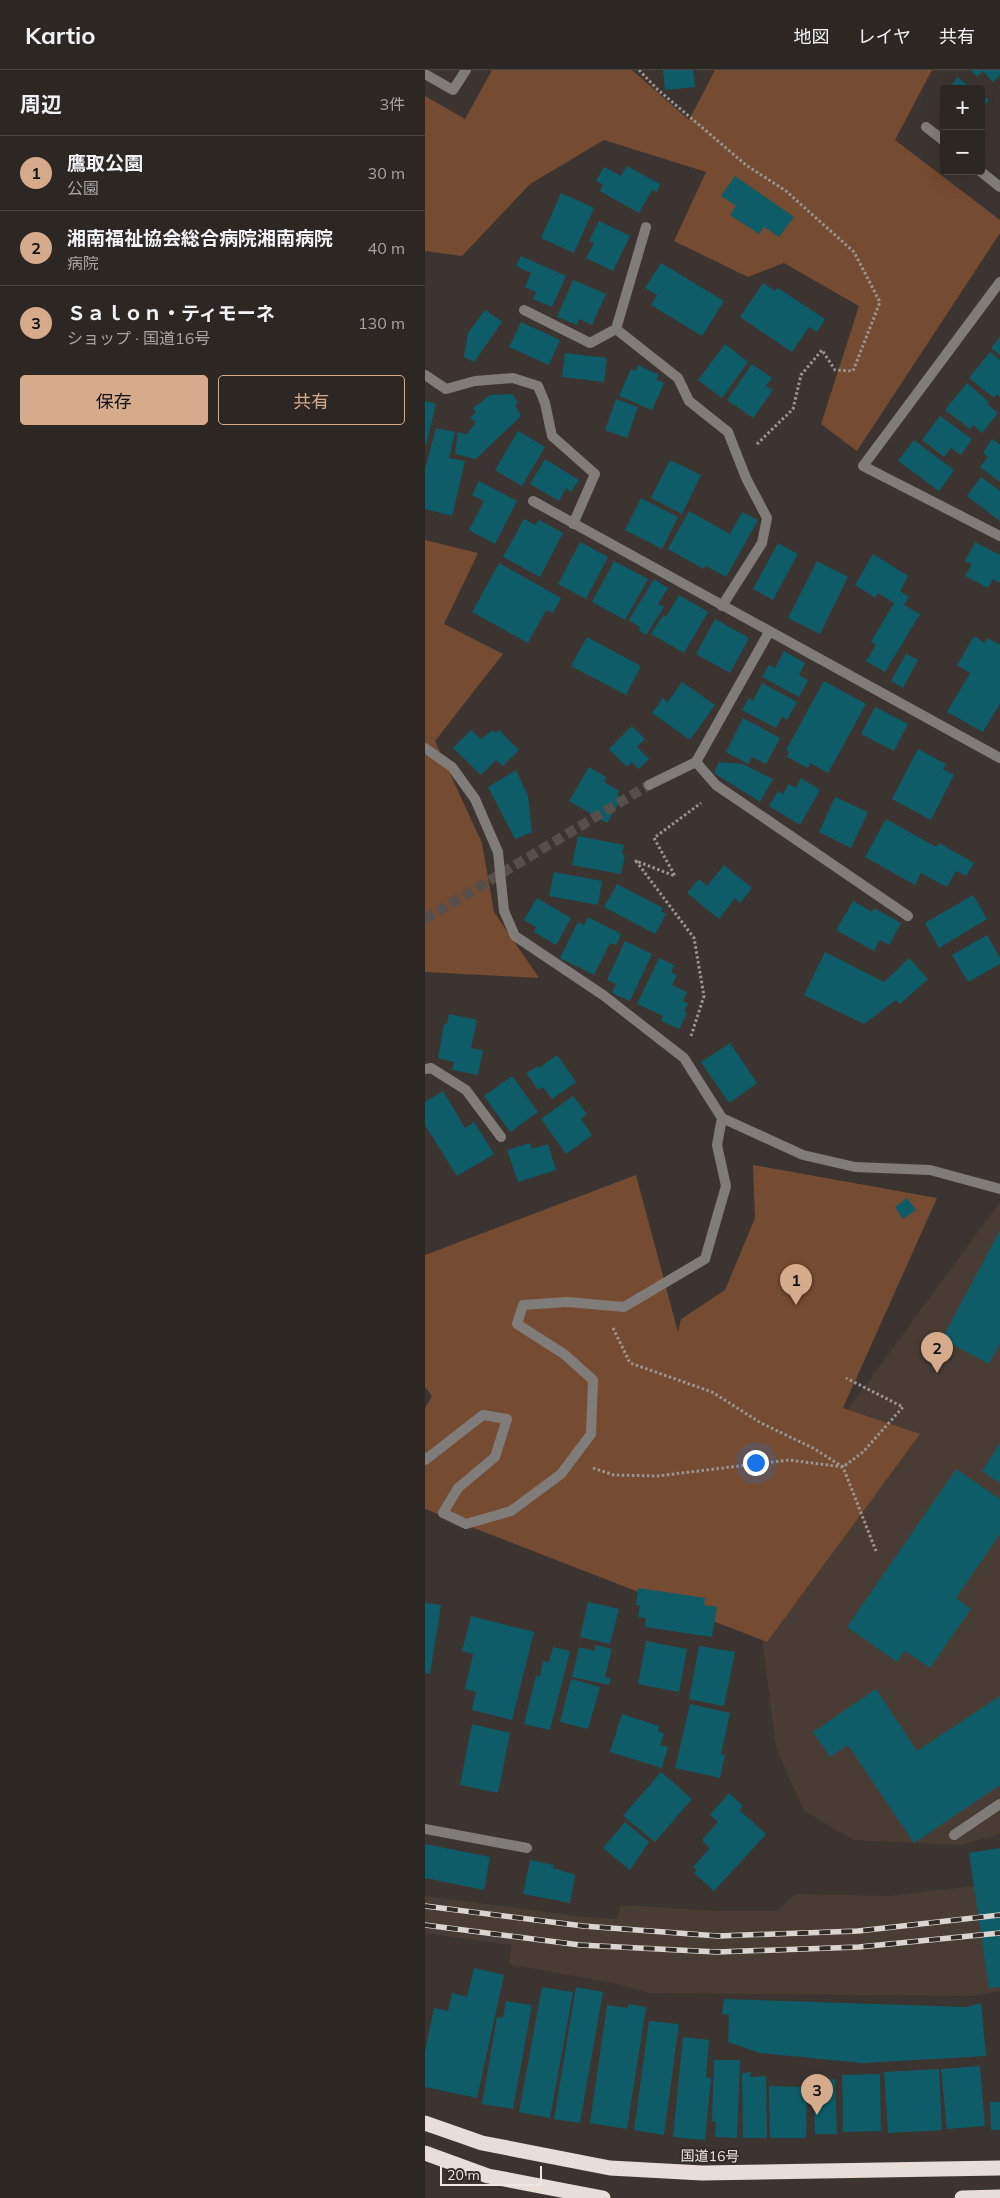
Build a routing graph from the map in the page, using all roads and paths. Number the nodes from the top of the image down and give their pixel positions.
1 (466, 70) edge
2 (639, 70) edge
3 (425, 74) edge
4 (926, 127) dead end
5 (940, 138) edge
6 (985, 174) edge
7 (1000, 187) edge
8 (646, 228) dead end
9 (1000, 282) edge
10 (524, 310) dead end
11 (616, 328) junction
12 (425, 375) edge
13 (740, 461) junction
14 (533, 501) dead end
15 (573, 524) junction
16 (1000, 536) edge
17 (723, 606) junction
18 (769, 632) junction
19 (425, 748) edge
20 (1000, 758) edge
21 (696, 762) junction
22 (649, 785) tunnel mouth
23 (908, 916) dead end
24 (684, 1058) junction
25 (425, 1069) edge
26 (722, 1118) junction
27 (501, 1137) dead end
28 (1000, 1190) edge
29 (601, 1305) junction
30 (846, 1378) dead end
31 (425, 1460) edge
32 (571, 1461) junction
33 (843, 1468) junction
34 (876, 1551) dead end
35 (1000, 1804) edge
36 (425, 1829) edge
37 (954, 1836) dead end
38 (527, 1848) dead end
39 (425, 2123) edge
40 (425, 2153) edge
41 (1000, 2168) edge
42 (1000, 2197) edge
43 (603, 2198) edge
44 (962, 2198) edge

1 - 3 street
2 - 13 path
4 - 5 street
6 - 7 street
8 - 11 street
9 - 16 street
10 - 11 street
11 - 13 street
12 - 15 street
13 - 17 street
14 - 15 street
15 - 17 street
17 - 18 street
18 - 20 street
18 - 21 street
19 - 24 street
21 - 22 street
21 - 23 street
21 - 24 path
24 - 26 street
25 - 27 street
26 - 28 street
26 - 29 street
29 - 32 street
29 - 33 path
30 - 33 path
31 - 32 street
32 - 33 path
33 - 34 path
35 - 37 street
36 - 38 street
39 - 41 highway, 国道16号
40 - 43 highway
42 - 44 highway

